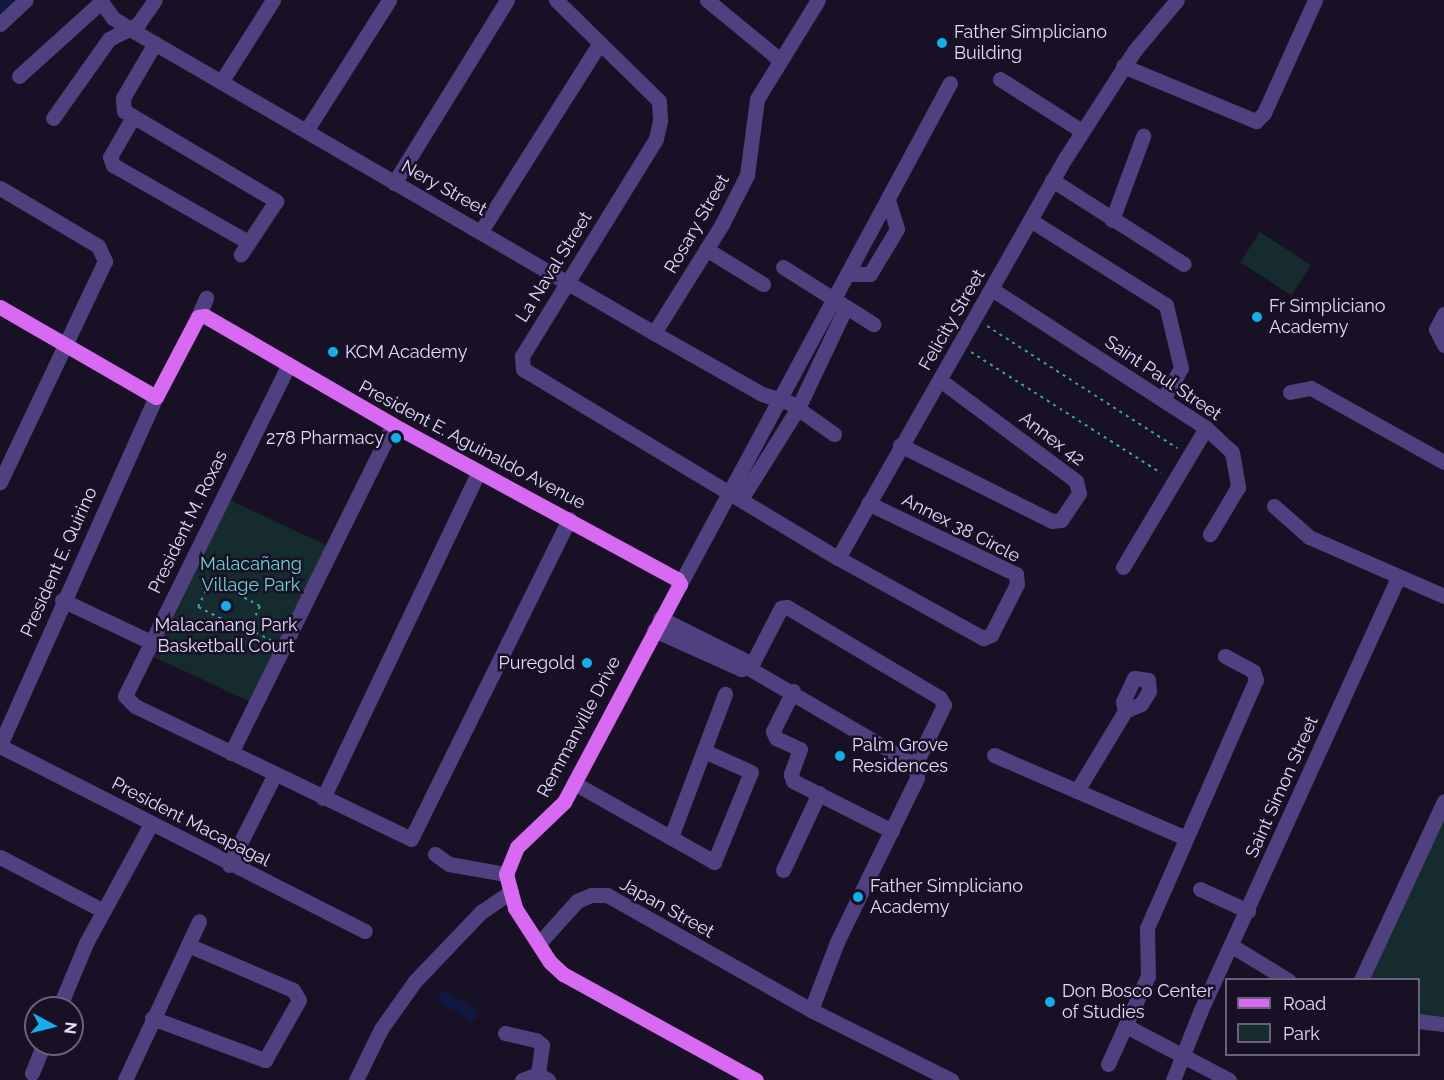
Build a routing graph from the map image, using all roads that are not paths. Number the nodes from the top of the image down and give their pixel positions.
1 (26, 0) edge
2 (155, 0) edge
3 (273, 0) edge
4 (389, 0) edge
5 (507, 0) edge
6 (556, 0) edge
7 (707, 0) edge
8 (818, 0) edge
9 (1177, 0) edge
10 (1315, 0) edge
11 (100, 1) edge
12 (0, 24) edge
13 (130, 29) junction
14 (155, 43) junction
15 (600, 43) junction
16 (780, 60) junction
17 (1123, 66) junction
18 (19, 76) dead end
19 (1000, 79) dead end
20 (221, 82) junction
21 (950, 83) dead end
22 (133, 117) junction
23 (53, 118) dead end
24 (306, 131) junction
25 (1082, 131) junction
26 (1143, 136) dead end
27 (1052, 180) junction
28 (394, 183) junction
29 (0, 188) edge
30 (888, 199) junction
31 (1030, 220) junction
32 (1112, 220) junction
33 (481, 231) junction
34 (706, 249) junction
35 (1184, 264) dead end
36 (783, 267) dead end
37 (847, 274) junction
38 (568, 283) junction
39 (764, 284) dead end
40 (993, 290) junction
41 (206, 298) dead end
42 (839, 305) junction
43 (0, 307) edge
44 (1444, 314) edge
45 (198, 317) junction
46 (873, 324) dead end
47 (654, 333) junction
48 (1444, 345) edge
49 (64, 346) junction
50 (288, 366) junction
51 (940, 380) junction
52 (1290, 392) dead end
53 (156, 396) junction
54 (1163, 399) junction
55 (778, 400) junction
56 (798, 408) junction
57 (393, 425) junction
58 (1206, 428) junction
59 (834, 434) dead end
60 (900, 445) junction
61 (1444, 462) edge
62 (479, 471) junction
63 (0, 482) edge
64 (735, 496) junction
65 (868, 503) junction
66 (1274, 506) dead end
67 (569, 519) junction
68 (1210, 534) dead end
69 (838, 558) junction
70 (1123, 567) dead end
71 (1398, 577) junction
72 (680, 584) junction
73 (1444, 596) edge
74 (62, 600) junction
75 (657, 624) junction
76 (151, 642) junction
77 (1225, 656) dead end
78 (748, 668) junction
79 (793, 691) junction
80 (725, 694) dead end
81 (1125, 711) dead end
82 (0, 745) edge
83 (704, 751) junction
84 (231, 753) junction
85 (993, 755) dead end
86 (915, 765) junction
87 (275, 774) junction
88 (574, 783) junction
89 (1078, 789) junction
90 (819, 794) junction
91 (323, 798) junction
92 (1442, 809) edge
93 (151, 824) junction
94 (892, 831) junction
95 (670, 837) junction
96 (1186, 838) junction
97 (435, 854) dead end
98 (0, 857) edge
99 (230, 865) junction
100 (783, 870) dead end
101 (506, 873) junction
102 (1200, 889) dead end
103 (509, 893) junction
104 (102, 910) junction
105 (1248, 911) junction
106 (199, 921) dead end
107 (365, 932) dead end
108 (541, 942) junction
109 (188, 945) junction
110 (1232, 946) junction
111 (1285, 978) edge
112 (1362, 978) edge
113 (64, 996) edge
114 (811, 1010) junction
115 (152, 1018) junction
116 (1420, 1021) edge
117 (1444, 1024) edge
118 (1128, 1027) junction
119 (505, 1033) dead end
120 (39, 1056) edge
121 (1183, 1056) junction
122 (1108, 1064) dead end
123 (32, 1073) dead end
124 (543, 1077) edge
125 (126, 1080) edge
126 (356, 1080) edge
127 (522, 1080) edge
128 (756, 1080) edge
129 (951, 1080) edge
130 (1173, 1080) edge
131 (1229, 1080) edge

1 - 12 street
2 - 13 street
3 - 20 street
4 - 24 street
5 - 28 street
6 - 15 street, La Naval Street
7 - 16 street
8 - 16 street, Rosary Street
9 - 17 street, Felicity Street
10 - 17 street
11 - 13 street, Nery Street
11 - 18 street
13 - 14 street, Nery Street
13 - 23 street
14 - 20 street, Nery Street
14 - 22 street
15 - 33 street
15 - 38 street, La Naval Street
16 - 34 street, Rosary Street
17 - 25 street, Felicity Street
19 - 25 street
20 - 24 street, Nery Street
21 - 30 street
22 - 22 street
24 - 28 street, Nery Street
25 - 27 street, Felicity Street
26 - 32 street
27 - 31 street, Felicity Street
27 - 32 street
28 - 33 street, Nery Street
29 - 49 street
30 - 37 street
30 - 37 street
31 - 40 street, Felicity Street
31 - 54 street
32 - 35 street
33 - 38 street, Nery Street
34 - 39 street
34 - 47 street, Rosary Street
36 - 42 street
37 - 42 street
38 - 47 street, Nery Street
38 - 64 street, La Naval Street
40 - 51 street, Felicity Street
40 - 54 street, Saint Paul Street
41 - 45 street
42 - 46 street
42 - 55 street
42 - 56 street
43 - 49 main road
44 - 48 street
45 - 50 main road, President E. Aguinaldo Avenue
45 - 53 main road
47 - 55 street, Nery Street
49 - 53 main road
49 - 63 street
50 - 57 main road, President E. Aguinaldo Avenue
50 - 76 street, President M. Roxas
51 - 60 street, Felicity Street
51 - 60 street, Annex 42
52 - 61 street
53 - 74 street, President E. Quirino
54 - 58 street, Saint Paul Street
55 - 56 street, Nery Street
55 - 64 street
56 - 59 street, Nery Street
56 - 64 street
57 - 62 main road, President E. Aguinaldo Avenue
57 - 84 street
58 - 68 street, Saint Paul Street
58 - 70 street
60 - 65 street, Felicity Street
62 - 67 main road, President E. Aguinaldo Avenue
62 - 91 street
64 - 69 street
64 - 72 street
65 - 69 street, Felicity Street
65 - 69 street, Annex 38 Circle
66 - 71 street
67 - 72 main road, President E. Aguinaldo Avenue
67 - 91 street
71 - 73 street
71 - 105 street, Saint Simon Street
72 - 75 main road, Remmanville Drive
74 - 76 street
74 - 82 street, President E. Quirino
75 - 78 street
75 - 88 main road, Remmanville Drive
76 - 84 street, President M. Roxas
77 - 96 street
78 - 79 street
78 - 86 street
79 - 86 street
79 - 90 street
80 - 83 street
81 - 89 street
82 - 93 street, President Macapagal
83 - 95 street
83 - 95 street
84 - 87 street
85 - 89 street
86 - 94 street
87 - 91 street
87 - 99 street
88 - 95 street
88 - 101 main road, Remmanville Drive
89 - 96 street
90 - 94 street
90 - 100 street
92 - 112 street
93 - 99 street, President Macapagal
93 - 104 street
94 - 114 street
96 - 118 street
97 - 101 street
98 - 104 street
99 - 107 street, President Macapagal
101 - 103 main road
102 - 105 street
103 - 108 main road
103 - 126 street
104 - 113 street
105 - 110 street, Saint Simon Street
106 - 109 street
108 - 114 street, Japan Street
108 - 128 main road
109 - 115 street
109 - 115 street
110 - 111 street
110 - 121 street, Saint Simon Street
114 - 129 street, Japan Street
115 - 125 street
116 - 117 street
118 - 121 street
118 - 122 street
119 - 124 street
120 - 123 street
121 - 130 street, Saint Simon Street
121 - 131 street
124 - 127 street

